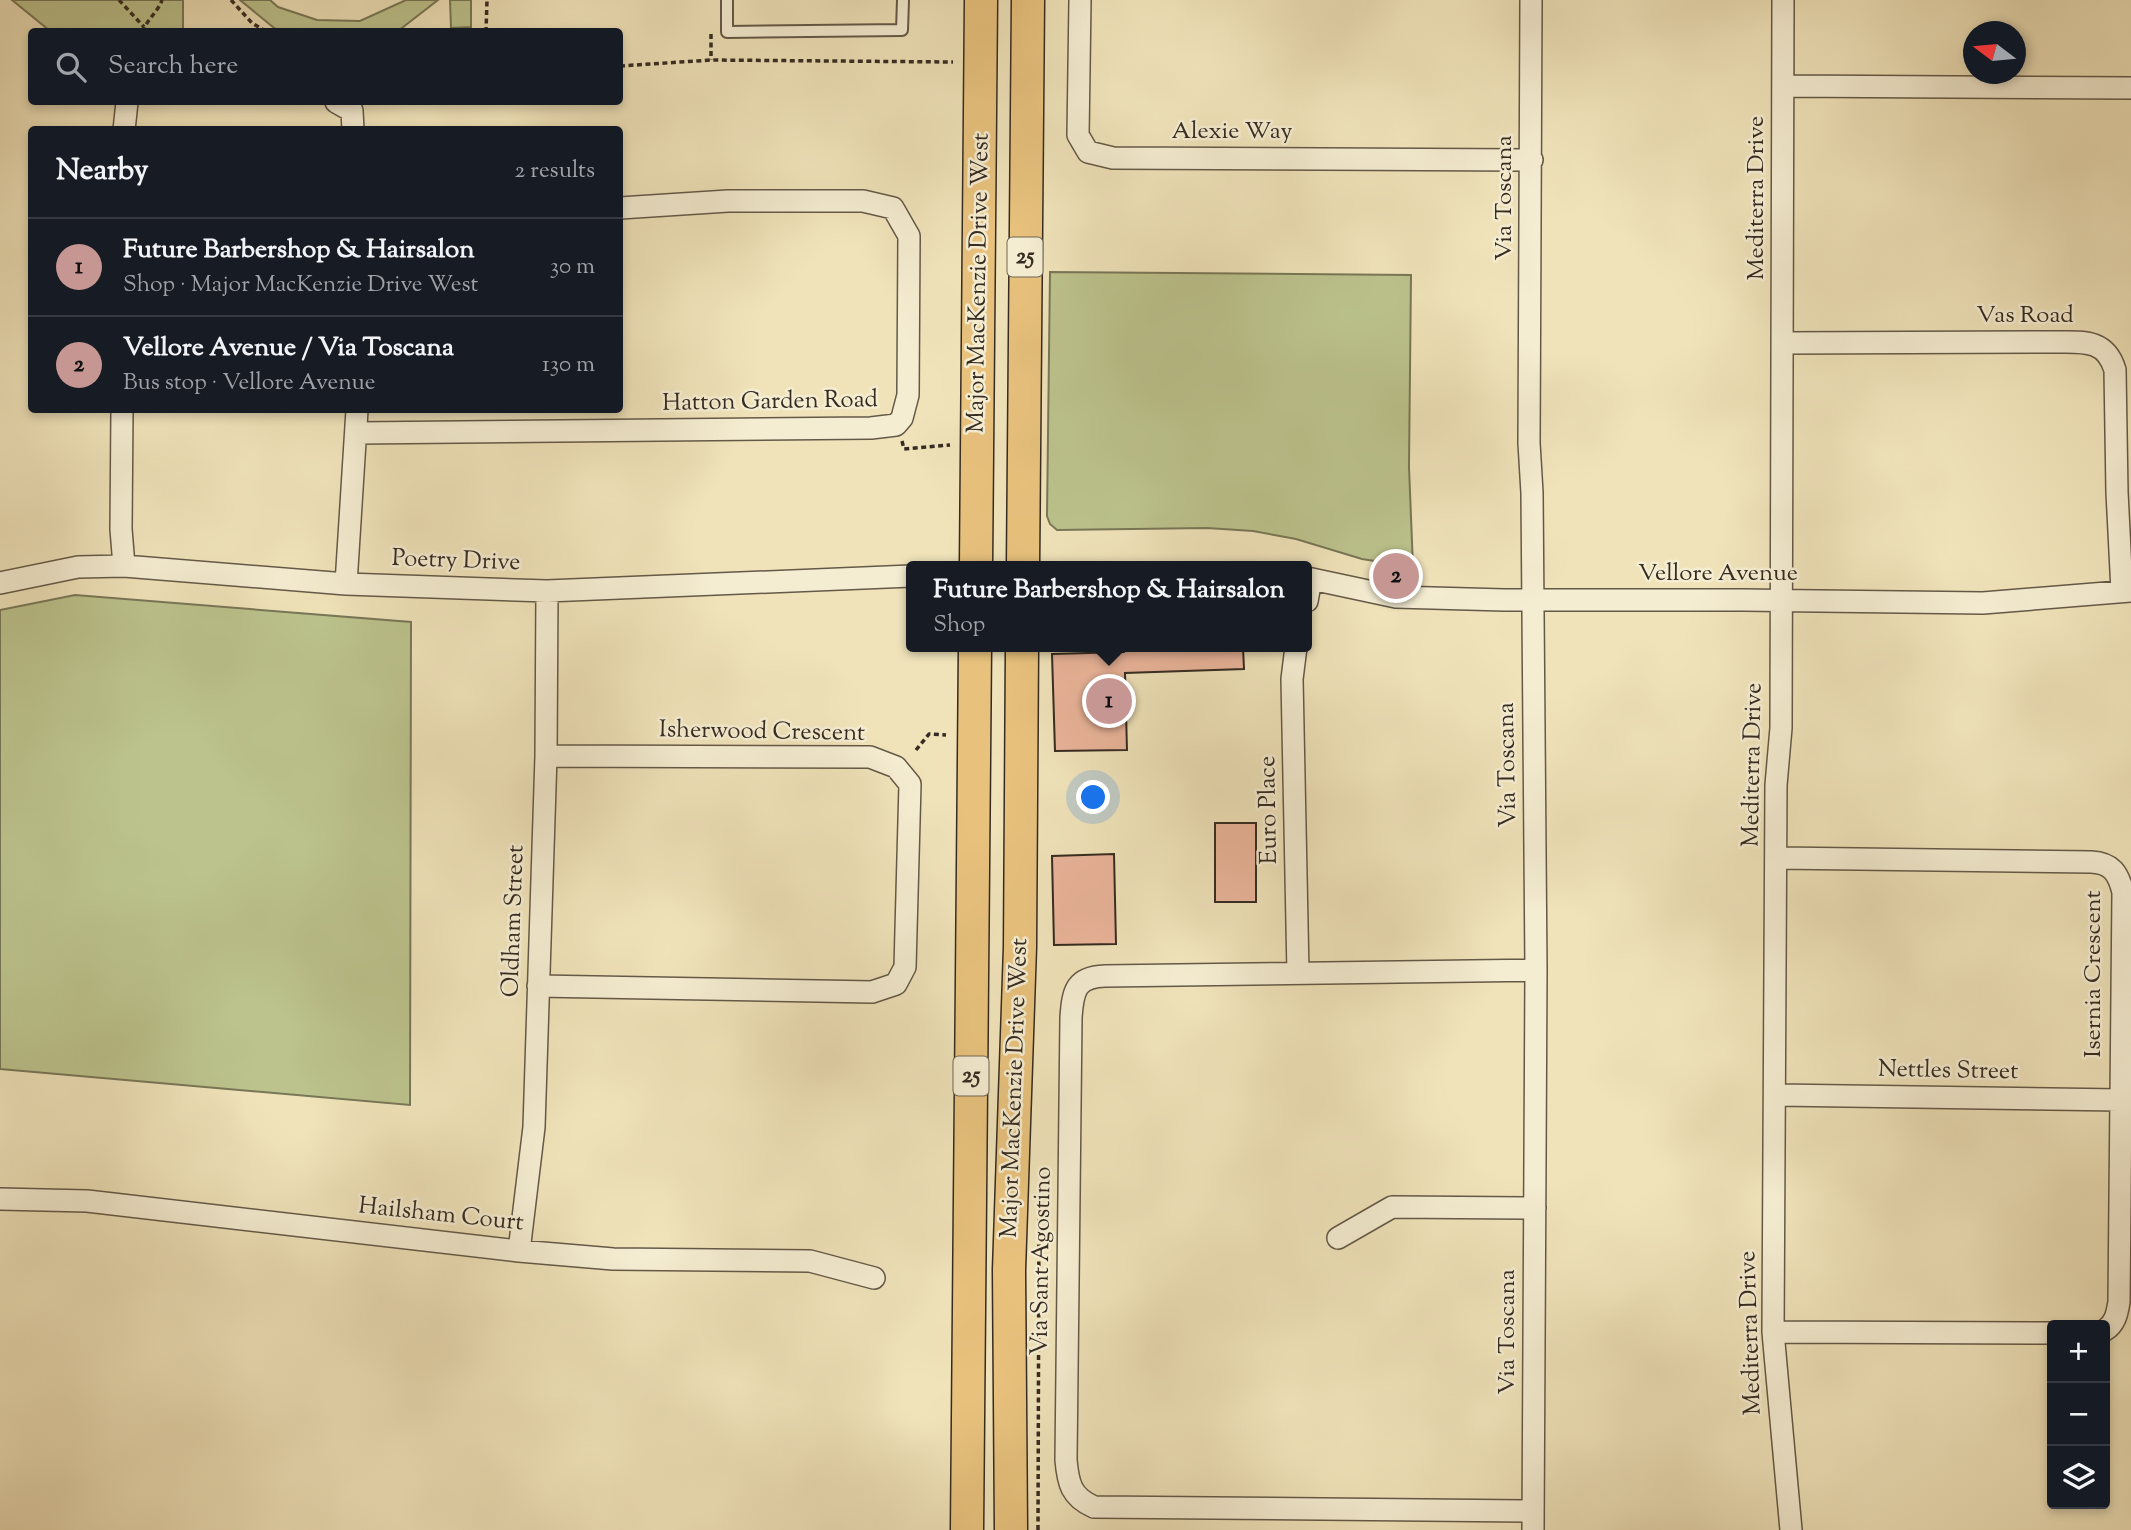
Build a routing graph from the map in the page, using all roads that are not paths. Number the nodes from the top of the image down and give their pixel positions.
1 (727, 0) edge
2 (902, 0) edge
3 (981, 0) edge
4 (1028, 0) edge
5 (1080, 0) edge
6 (1531, 0) edge
7 (1783, 0) edge
8 (1784, 86) junction
9 (2131, 88) edge
10 (127, 105) edge
11 (341, 105) edge
12 (124, 126) edge
13 (353, 126) edge
14 (1532, 160) junction
15 (623, 208) edge
16 (1783, 343) junction
17 (122, 413) edge
18 (357, 413) edge
19 (357, 433) junction
20 (976, 561) edge
21 (1023, 561) edge
22 (124, 566) junction
23 (906, 576) edge
24 (1312, 580) edge
25 (0, 583) edge
26 (346, 584) junction
27 (547, 591) junction
28 (2126, 591) edge
29 (1532, 600) junction
30 (1782, 601) junction
31 (975, 652) edge
32 (1022, 652) edge
33 (1296, 652) edge
34 (546, 756) junction
35 (1777, 858) junction
36 (1536, 970) junction
37 (1298, 973) junction
38 (538, 986) junction
39 (1775, 1095) junction
40 (2120, 1100) junction
41 (0, 1199) edge
42 (1535, 1208) junction
43 (1338, 1238) dead end
44 (519, 1251) junction
45 (874, 1278) dead end
46 (2110, 1328) edge
47 (1773, 1332) junction
48 (2047, 1333) edge
49 (1533, 1520) edge
50 (967, 1530) edge
51 (1011, 1530) edge
52 (1791, 1530) edge

1 - 2 lane
3 - 20 main road, Major MacKenzie Drive West / 25
4 - 21 main road, Major MacKenzie Drive West / 25
5 - 14 street, Alexie Way
6 - 14 street, Via Toscana
7 - 8 street, Mediterra Drive
8 - 9 street
8 - 16 street, Mediterra Drive
10 - 12 street
11 - 13 street
14 - 29 street, Via Toscana
15 - 19 street, Hatton Garden Road
16 - 28 street, Vas Road
16 - 30 street, Mediterra Drive
17 - 22 street
18 - 19 street
19 - 26 street
22 - 25 street, Poetry Drive
22 - 26 street, Poetry Drive
23 - 27 street, Poetry Drive
24 - 29 street, Vellore Avenue
26 - 27 street, Poetry Drive
27 - 34 street, Oldham Street
28 - 30 street, Vellore Avenue
29 - 30 street, Vellore Avenue
29 - 36 street, Via Toscana
30 - 35 street, Mediterra Drive
31 - 50 main road, Major MacKenzie Drive West / 25
32 - 51 main road, Major MacKenzie Drive West / 25
33 - 37 street, Euro Place
34 - 38 street, Oldham Street
34 - 38 street, Isherwood Crescent
35 - 39 street, Mediterra Drive
35 - 40 street, Isernia Crescent
36 - 37 street, Via Sant Agostino
36 - 42 street, Via Toscana
37 - 49 street, Via Sant Agostino
38 - 44 street, Oldham Street
39 - 40 street, Nettles Street
39 - 47 street, Mediterra Drive
40 - 46 street, Isernia Crescent
41 - 44 street, Hailsham Court
42 - 43 street
42 - 49 street, Via Toscana
44 - 45 street, Hailsham Court
47 - 48 street
47 - 52 street, Mediterra Drive

